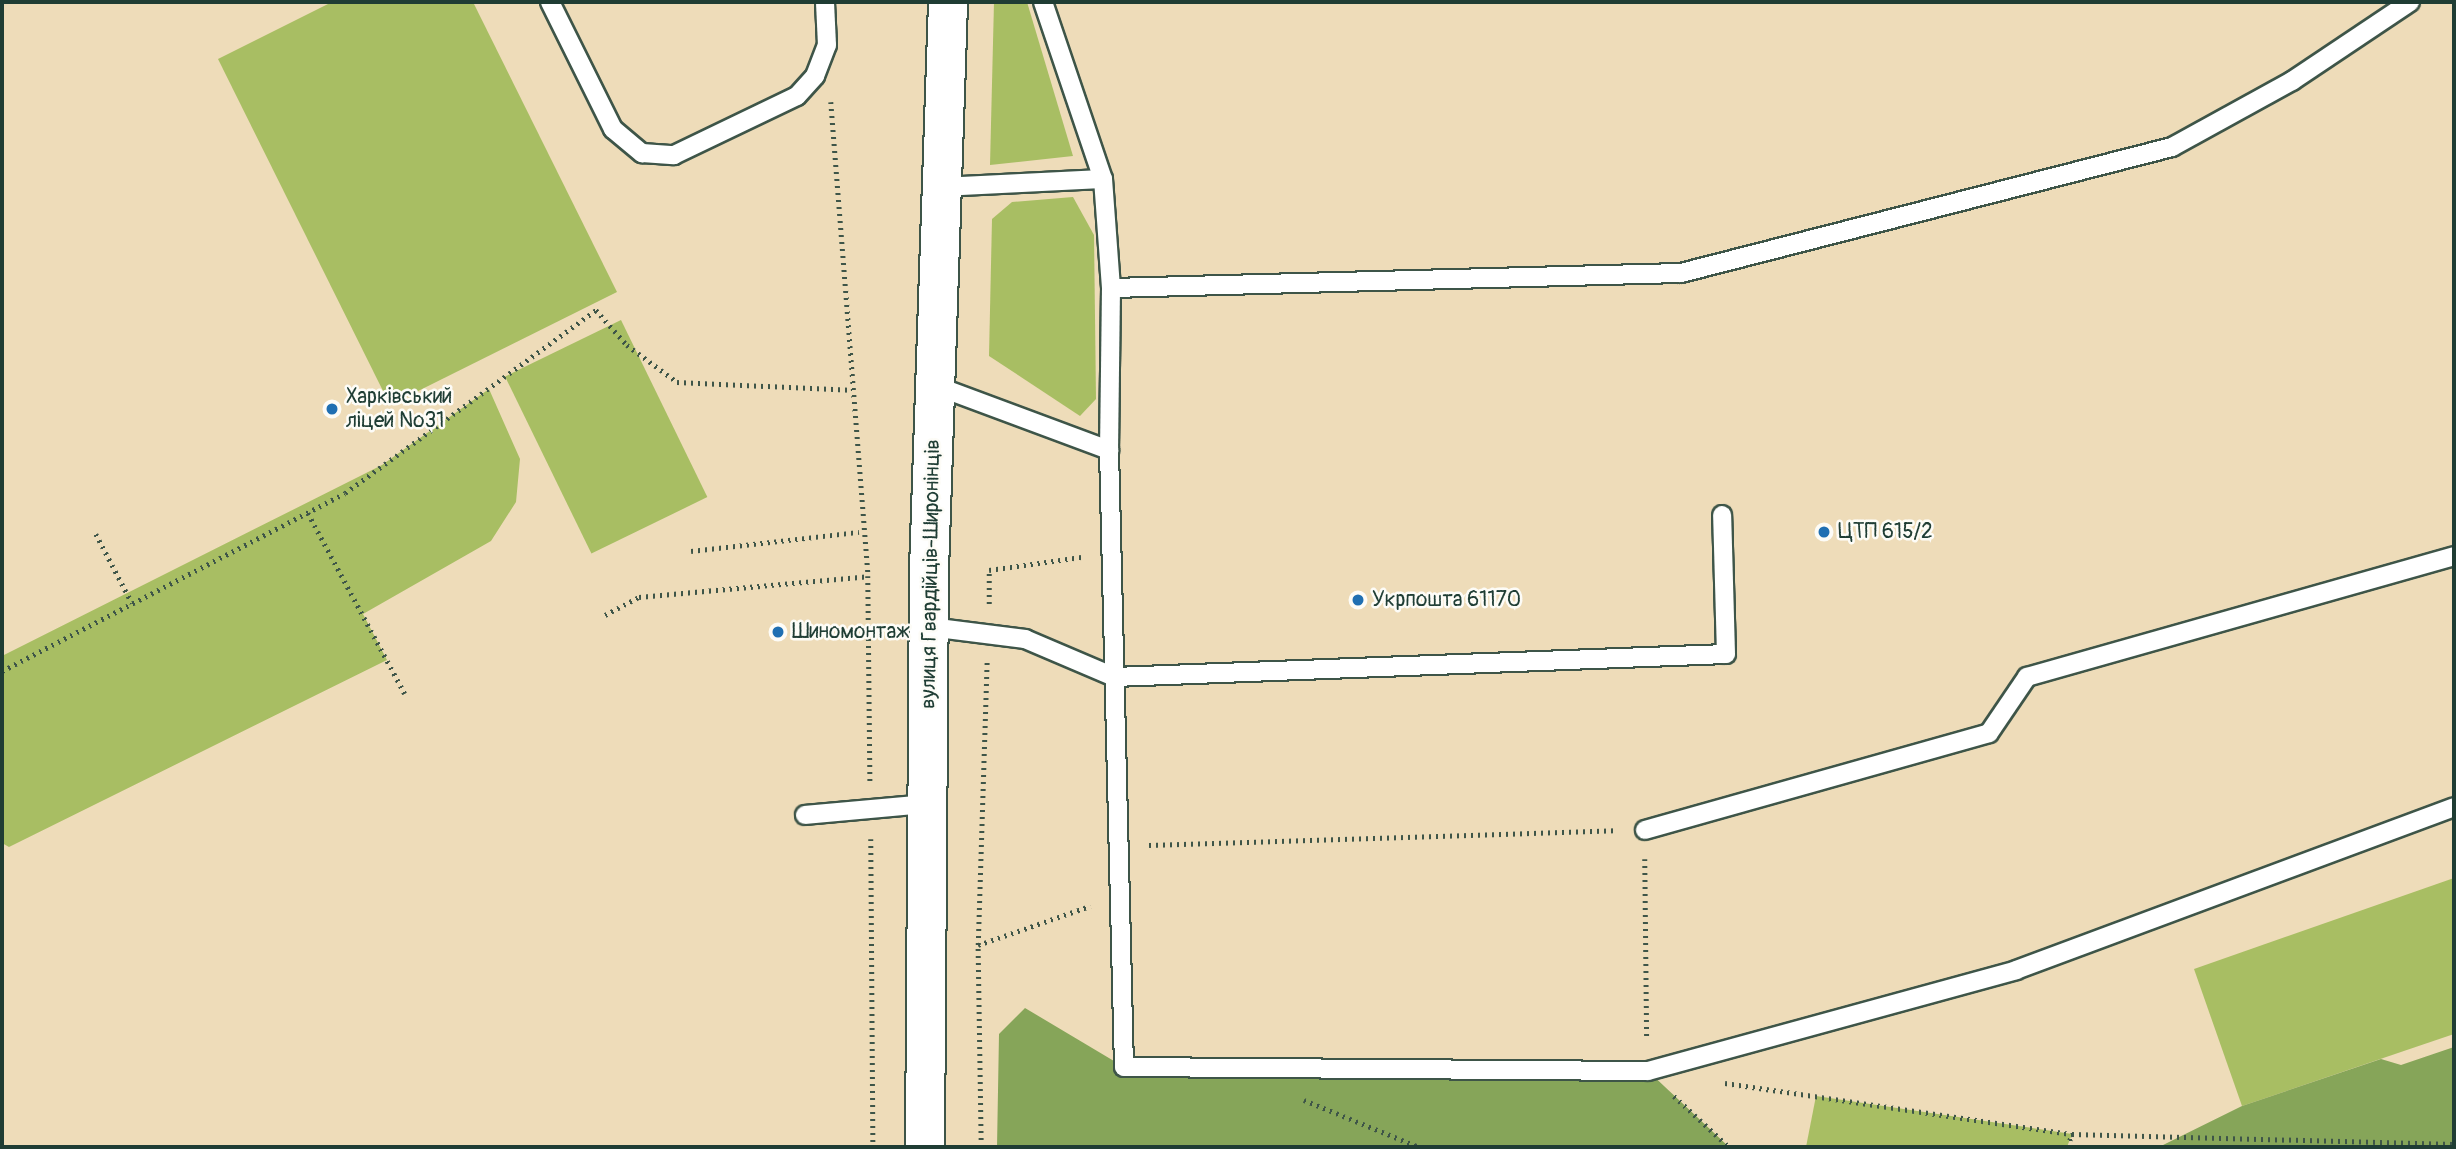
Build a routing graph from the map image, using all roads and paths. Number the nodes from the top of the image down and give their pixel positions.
1 (550, 2) edge
2 (825, 2) edge
3 (948, 2) edge
4 (1043, 2) edge
5 (2410, 2) edge
6 (827, 45) junction
7 (1103, 179) junction
8 (940, 187) junction
9 (1111, 288) junction
10 (934, 384) junction
11 (850, 390) junction
12 (1109, 450) junction
13 (308, 513) junction
14 (1722, 515) dead end
15 (859, 532) junction
16 (96, 534) dead end
17 (691, 551) dead end
18 (1111, 552) junction
19 (2454, 556) edge
20 (867, 576) junction
21 (131, 603) junction
22 (605, 615) dead end
23 (930, 627) junction
24 (989, 633) junction
25 (2, 671) edge
26 (1114, 677) junction
27 (405, 694) dead end
28 (927, 804) junction
29 (2454, 807) edge
30 (870, 810) junction
31 (805, 815) dead end
32 (1645, 830) junction
33 (1117, 846) junction
34 (1116, 897) junction
35 (978, 945) junction
36 (1648, 1071) junction
37 (1713, 1081) dead end
38 (1294, 1096) dead end
39 (2072, 1134) junction
40 (2454, 1144) edge
41 (873, 1147) edge
42 (925, 1147) edge
43 (981, 1147) edge
44 (1419, 1147) edge
45 (1729, 1147) edge
46 (2067, 1147) edge

1 - 6 lane
2 - 6 lane
3 - 8 main road, вулиця Гвардійців-Широнінців
4 - 7 lane
5 - 9 lane
6 - 11 path
7 - 8 lane
7 - 9 lane
8 - 10 main road, вулиця Гвардійців-Широнінців
9 - 12 lane
10 - 12 lane
10 - 23 main road, вулиця Гвардійців-Широнінців
11 - 13 path
11 - 15 path
12 - 18 lane
13 - 21 path
13 - 27 path
14 - 26 lane
15 - 17 path
15 - 20 path
16 - 21 path
18 - 24 path
18 - 26 lane
19 - 32 lane
20 - 22 path
20 - 30 path
21 - 25 path
23 - 24 lane
23 - 28 main road, вулиця Гвардійців-Широнінців
24 - 26 lane
24 - 35 path
26 - 33 lane
28 - 30 lane
28 - 42 main road, вулиця Гвардійців-Широнінців
29 - 36 lane
30 - 31 lane
30 - 41 path
32 - 33 path
32 - 36 path
33 - 34 lane
34 - 35 path
34 - 36 lane
35 - 43 path
36 - 45 path
37 - 39 path
38 - 44 path
39 - 40 path
39 - 46 path

